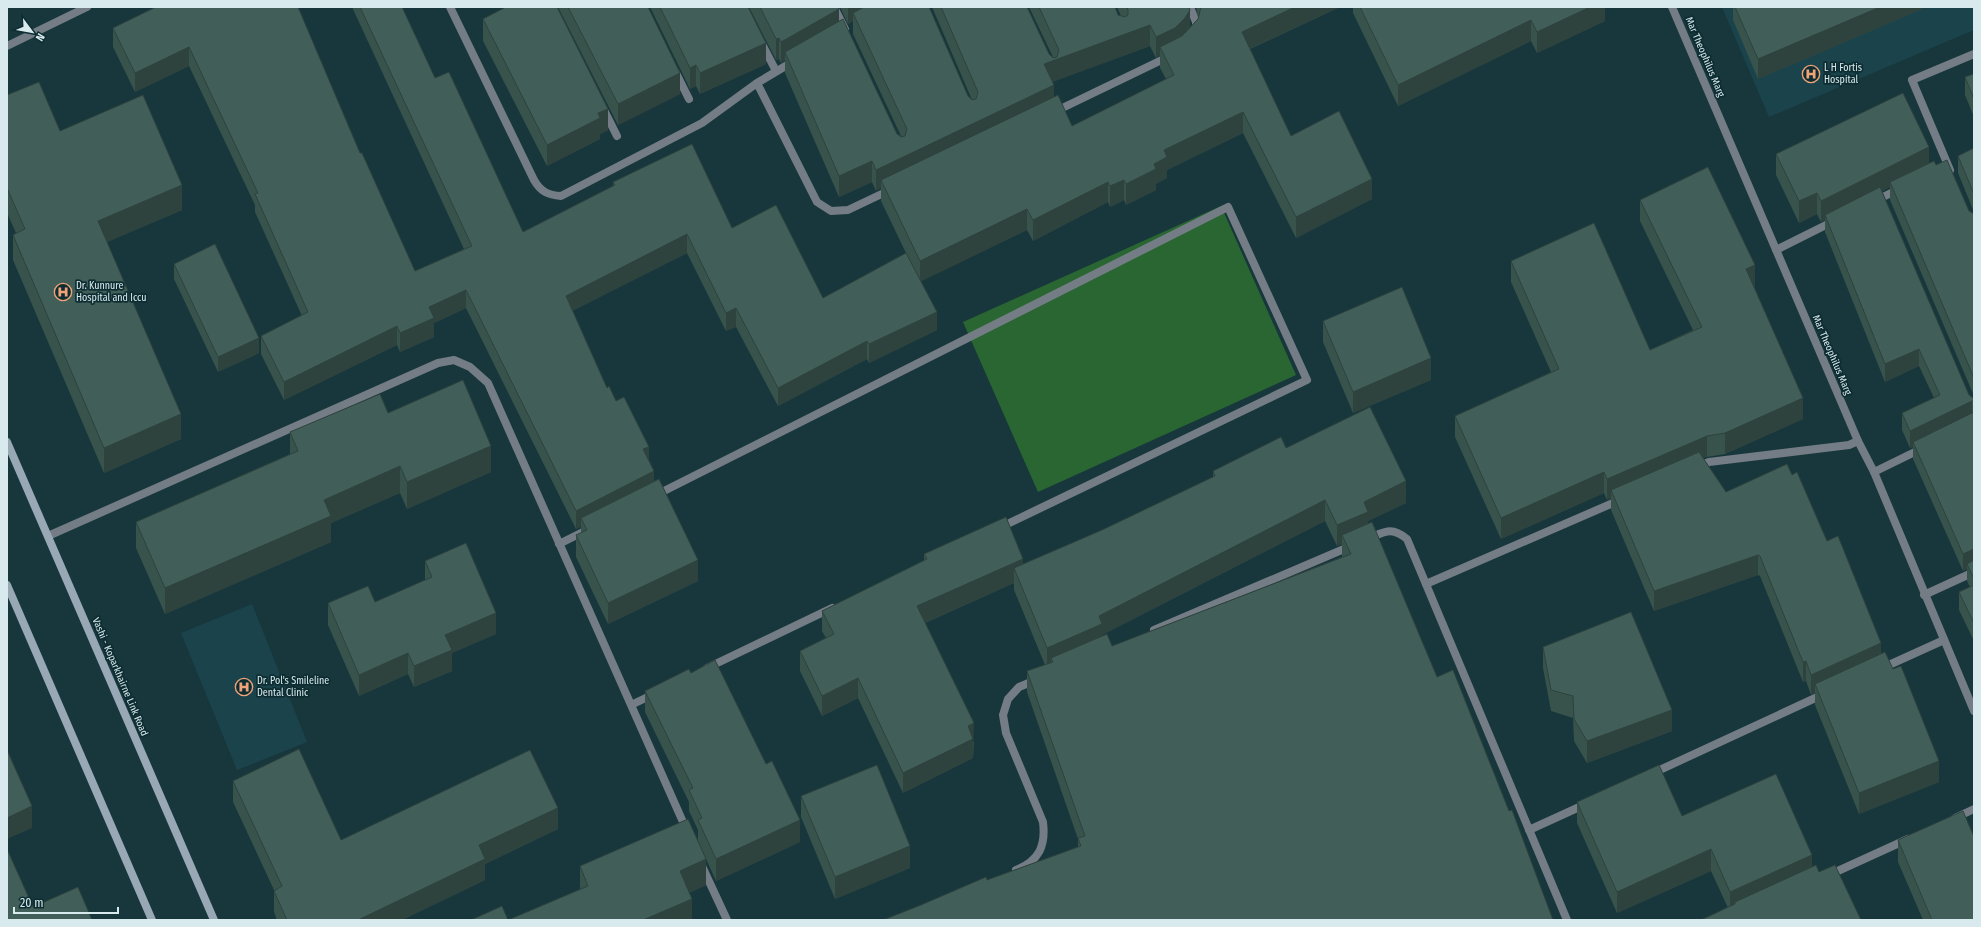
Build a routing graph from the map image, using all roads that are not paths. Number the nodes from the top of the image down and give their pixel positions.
1 (450, 7) edge
2 (834, 7) edge
3 (1190, 7) edge
4 (1672, 7) edge
5 (84, 8) edge
6 (847, 33) edge
7 (1193, 38) edge
8 (760, 39) edge
9 (7, 46) edge
10 (1178, 53) edge
11 (1974, 54) edge
12 (802, 57) edge
13 (672, 64) edge
14 (776, 71) junction
15 (757, 83) junction
16 (689, 99) dead end
17 (600, 102) edge
18 (1049, 114) edge
19 (617, 136) dead end
20 (1954, 178) edge
21 (1909, 184) edge
22 (898, 186) edge
23 (1869, 204) edge
24 (1841, 218) edge
25 (1776, 250) junction
26 (1858, 441) junction
27 (7, 442) edge
28 (1926, 447) edge
29 (1688, 471) edge
30 (1874, 472) junction
31 (1630, 496) edge
32 (652, 498) edge
33 (595, 526) edge
34 (991, 532) edge
35 (48, 536) junction
36 (559, 544) junction
37 (1974, 572) edge
38 (1426, 584) junction
39 (7, 585) edge
40 (1924, 595) junction
41 (840, 605) edge
42 (1148, 632) edge
43 (1944, 640) junction
44 (703, 671) edge
45 (1872, 673) edge
46 (1041, 678) edge
47 (660, 691) edge
48 (1829, 692) edge
49 (631, 705) junction
50 (1973, 707) edge
51 (1643, 778) edge
52 (1593, 800) edge
53 (1974, 809) edge
54 (1945, 822) edge
55 (1529, 830) junction
56 (1916, 835) edge
57 (691, 841) edge
58 (698, 856) edge
59 (1009, 873) edge
60 (1822, 878) edge
61 (152, 920) edge
62 (214, 920) edge
63 (726, 920) edge
64 (1567, 920) edge

1 - 15 street
2 - 6 street
3 - 7 street
4 - 25 street, Mar Theophilus Marg
5 - 9 street
8 - 14 street
10 - 18 street
11 - 20 street
12 - 14 street
13 - 16 street
14 - 15 street
15 - 22 street
17 - 19 street
21 - 23 street
24 - 25 street
25 - 26 street, Mar Theophilus Marg
26 - 29 street
26 - 30 street, Mar Theophilus Marg
27 - 35 main road, Vashi - Koparkhairne Link Road
28 - 30 street
30 - 40 street, Mar Theophilus Marg
31 - 38 street
32 - 34 street
33 - 36 street
35 - 36 street
35 - 62 main road, Vashi - Koparkhairne Link Road
36 - 49 street
37 - 40 street
38 - 42 street
38 - 55 street
39 - 61 main road
40 - 43 street, Mar Theophilus Marg
41 - 44 street
43 - 45 street
43 - 50 street, Mar Theophilus Marg
46 - 59 street
47 - 49 street
48 - 51 street
49 - 57 street
52 - 55 street
53 - 54 street
55 - 64 street
56 - 60 street
58 - 63 street

